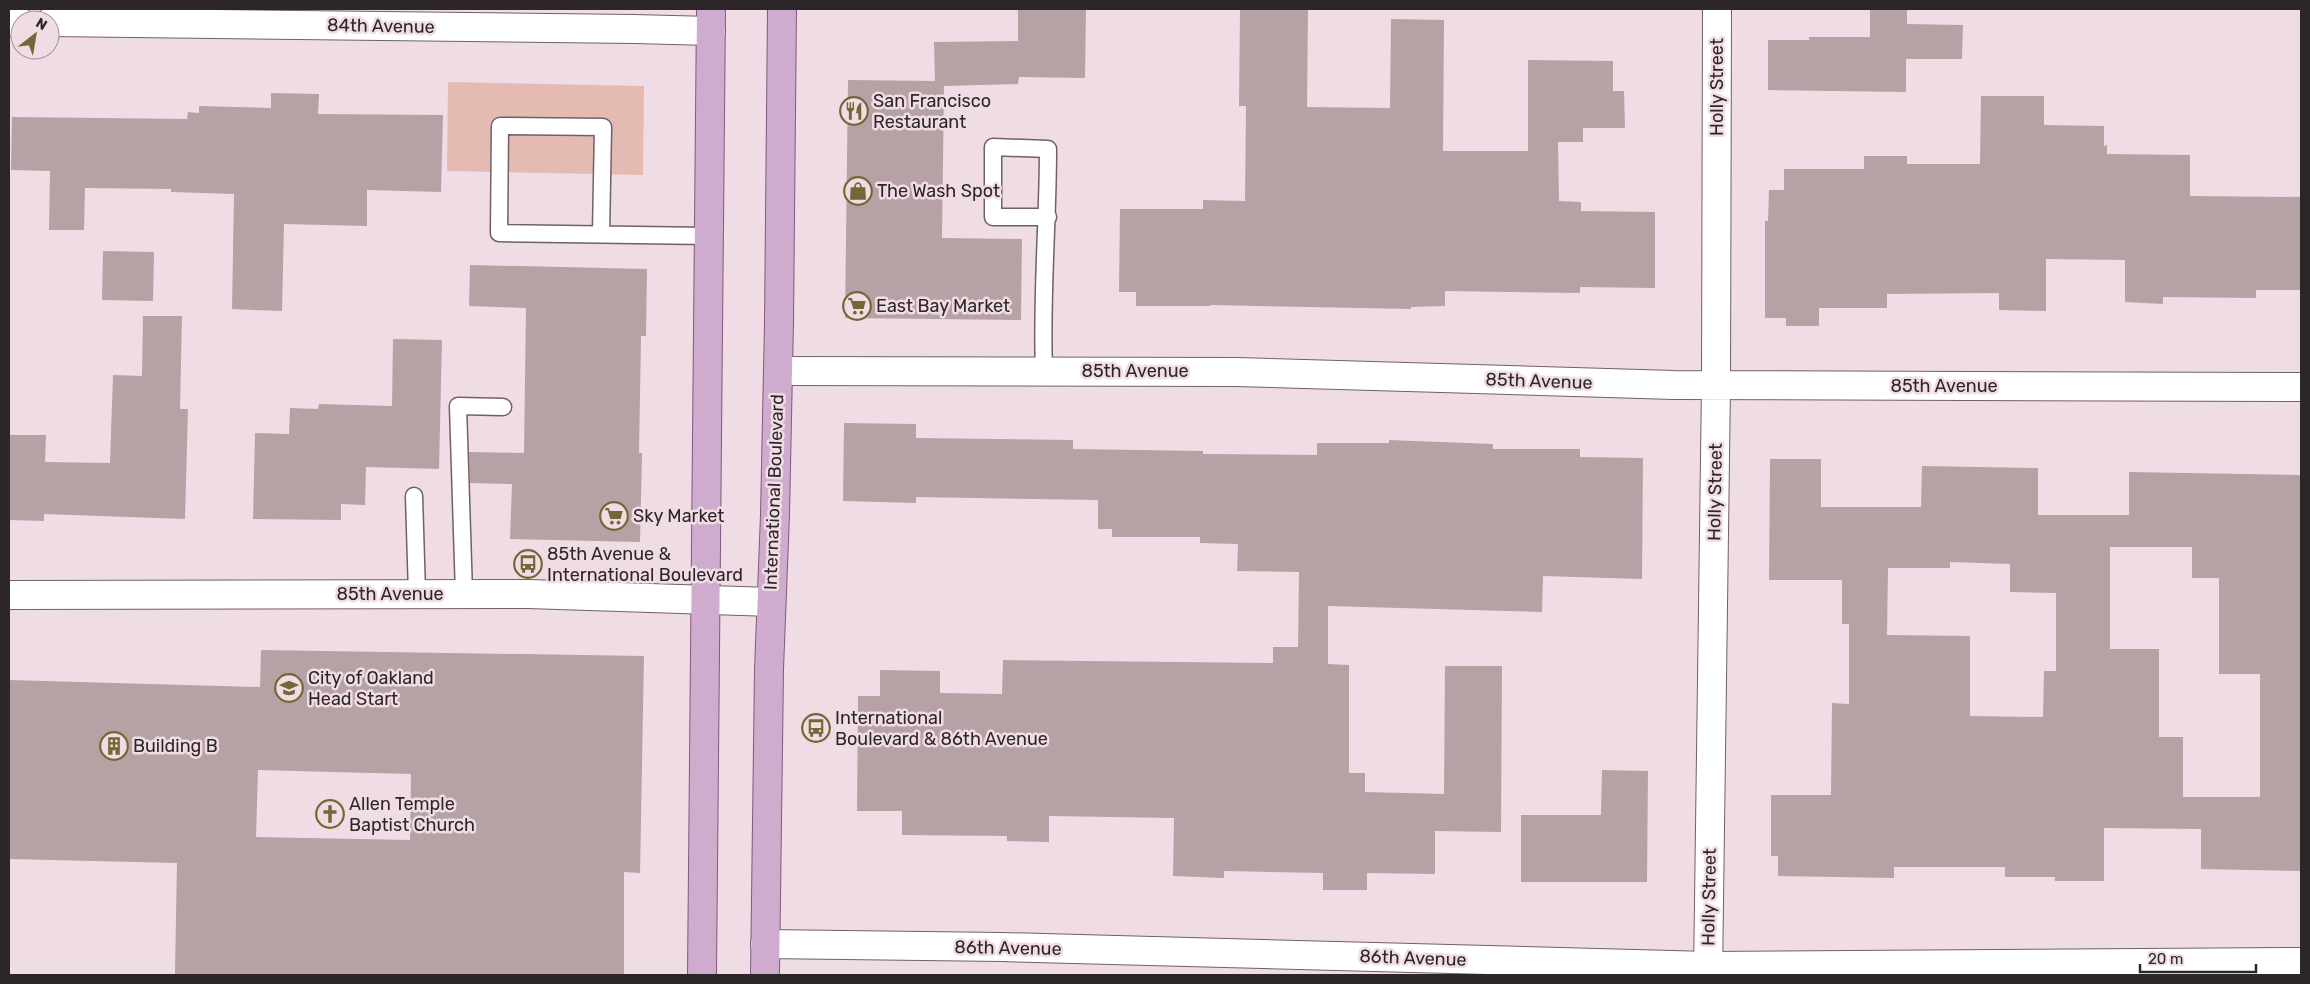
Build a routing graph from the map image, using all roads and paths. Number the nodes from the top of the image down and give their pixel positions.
1 (782, 9) edge
2 (1717, 9) edge
3 (711, 20) edge
4 (60, 22) edge
5 (1048, 217) junction
6 (601, 234) junction
7 (708, 236) junction
8 (778, 371) junction
9 (1044, 371) junction
10 (1716, 385) junction
11 (2301, 386) edge
12 (503, 407) dead end
13 (414, 496) dead end
14 (417, 594) junction
15 (464, 594) junction
16 (9, 595) edge
17 (705, 600) junction
18 (771, 602) junction
19 (765, 944) junction
20 (2301, 962) edge
21 (1708, 970) edge
22 (702, 975) edge
23 (765, 975) edge

1 - 8 main road, International Boulevard
2 - 10 street, Holly Street
3 - 4 street, 84th Avenue
3 - 7 main road
5 - 5 lane
5 - 9 lane
6 - 6 lane
6 - 7 lane
7 - 17 main road
8 - 9 street, 85th Avenue
8 - 18 main road, International Boulevard
9 - 10 street, 85th Avenue
10 - 11 street, 85th Avenue
10 - 21 street, Holly Street
12 - 15 lane
13 - 14 lane
14 - 15 street, 85th Avenue
14 - 16 street, 85th Avenue
15 - 17 street, 85th Avenue
17 - 18 street, 85th Avenue
17 - 22 main road
18 - 19 main road, International Boulevard
19 - 21 street, 86th Avenue
19 - 23 main road, International Boulevard
20 - 21 street, 86th Avenue

